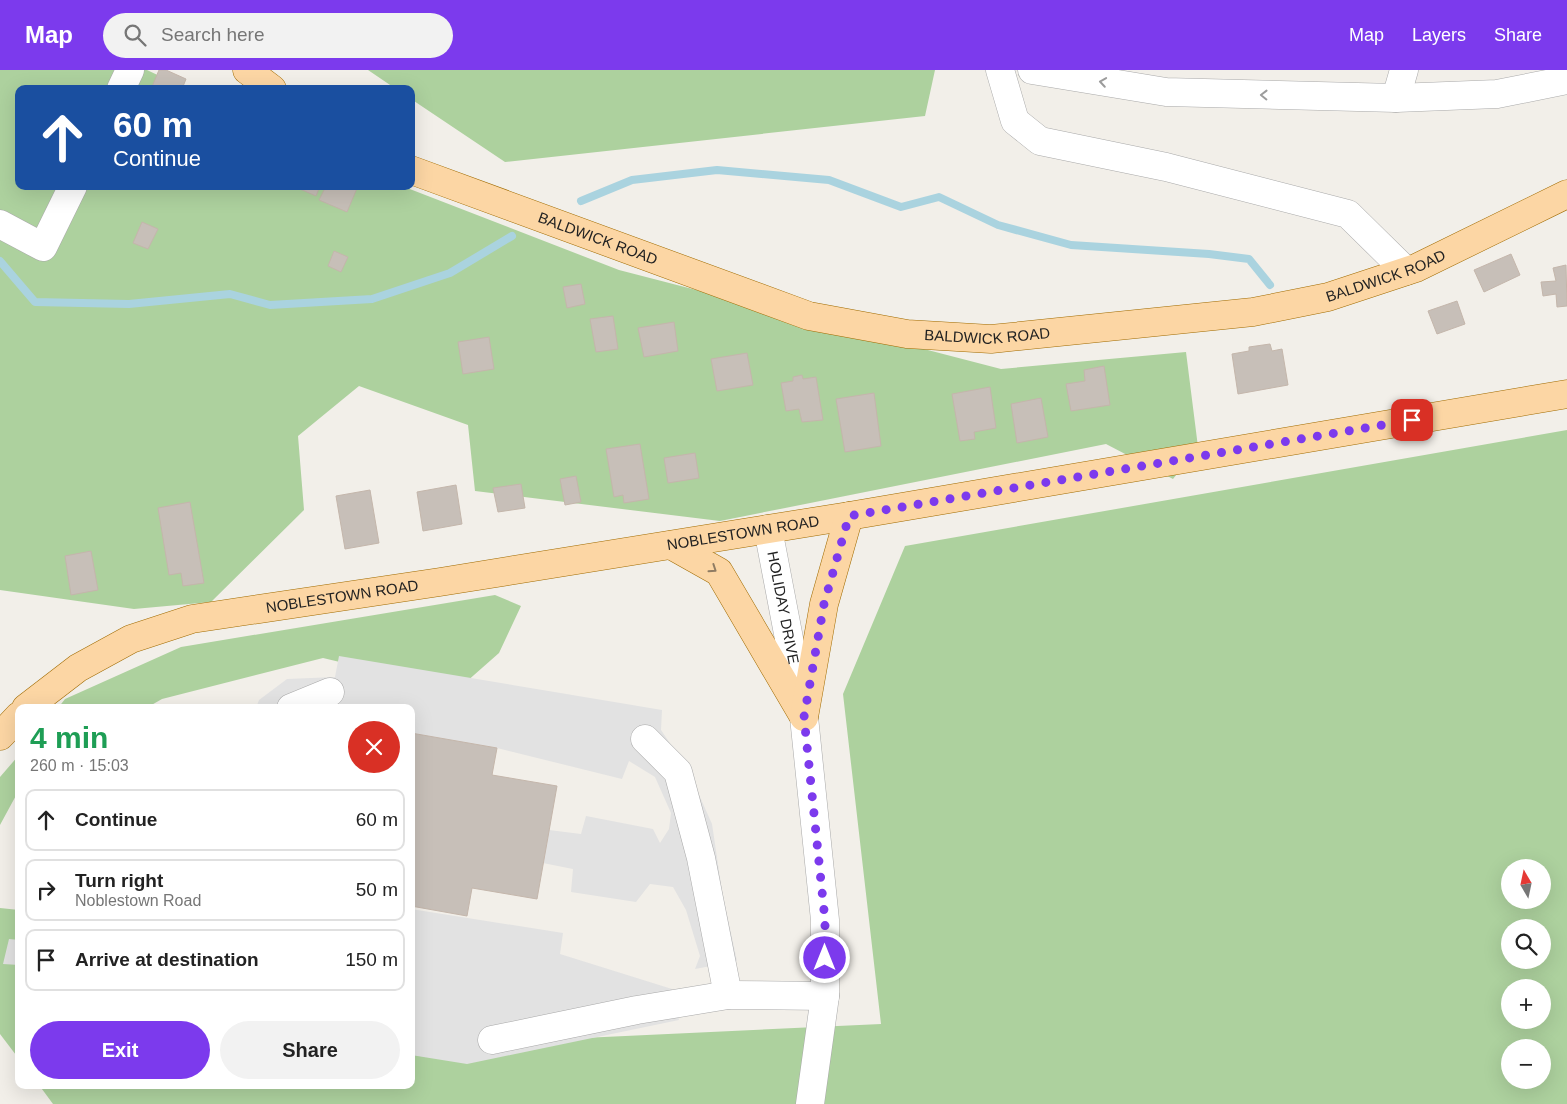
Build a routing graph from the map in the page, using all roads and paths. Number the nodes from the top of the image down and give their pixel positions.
1 (130, 70) edge
2 (247, 70) edge
3 (1000, 70) edge
4 (1032, 70) edge
5 (1404, 70) edge
6 (1567, 80) edge
7 (122, 85) edge
8 (267, 85) edge
9 (1396, 98) junction
10 (415, 171) edge
11 (71, 190) edge
12 (1567, 194) edge
13 (0, 224) edge
14 (1406, 271) junction
15 (1567, 394) edge
16 (849, 516) junction
17 (768, 529) junction
18 (671, 545) junction
19 (330, 692) dead end
20 (31, 704) edge
21 (301, 704) edge
22 (804, 717) junction
23 (15, 720) edge
24 (0, 736) edge
25 (645, 738) dead end
26 (728, 995) junction
27 (825, 996) junction
28 (492, 1040) dead end
29 (810, 1104) edge

1 - 7 street
2 - 8 main road
3 - 14 street
9 -> 4 street
5 - 9 street
6 - 9 street
10 - 14 main road, BALDWICK ROAD
11 - 13 street
12 - 14 main road, BALDWICK ROAD
15 - 16 main road, NOBLESTOWN ROAD
16 - 17 main road, NOBLESTOWN ROAD
16 - 22 main road
17 - 18 main road, NOBLESTOWN ROAD
17 - 22 street, HOLIDAY DRIVE
18 - 20 main road, NOBLESTOWN ROAD
18 -> 22 main road
19 - 21 street
22 - 27 street, HOLIDAY DRIVE
23 - 24 main road
25 - 26 street
26 - 27 street
26 - 28 street
27 - 29 street, HOLIDAY DRIVE

